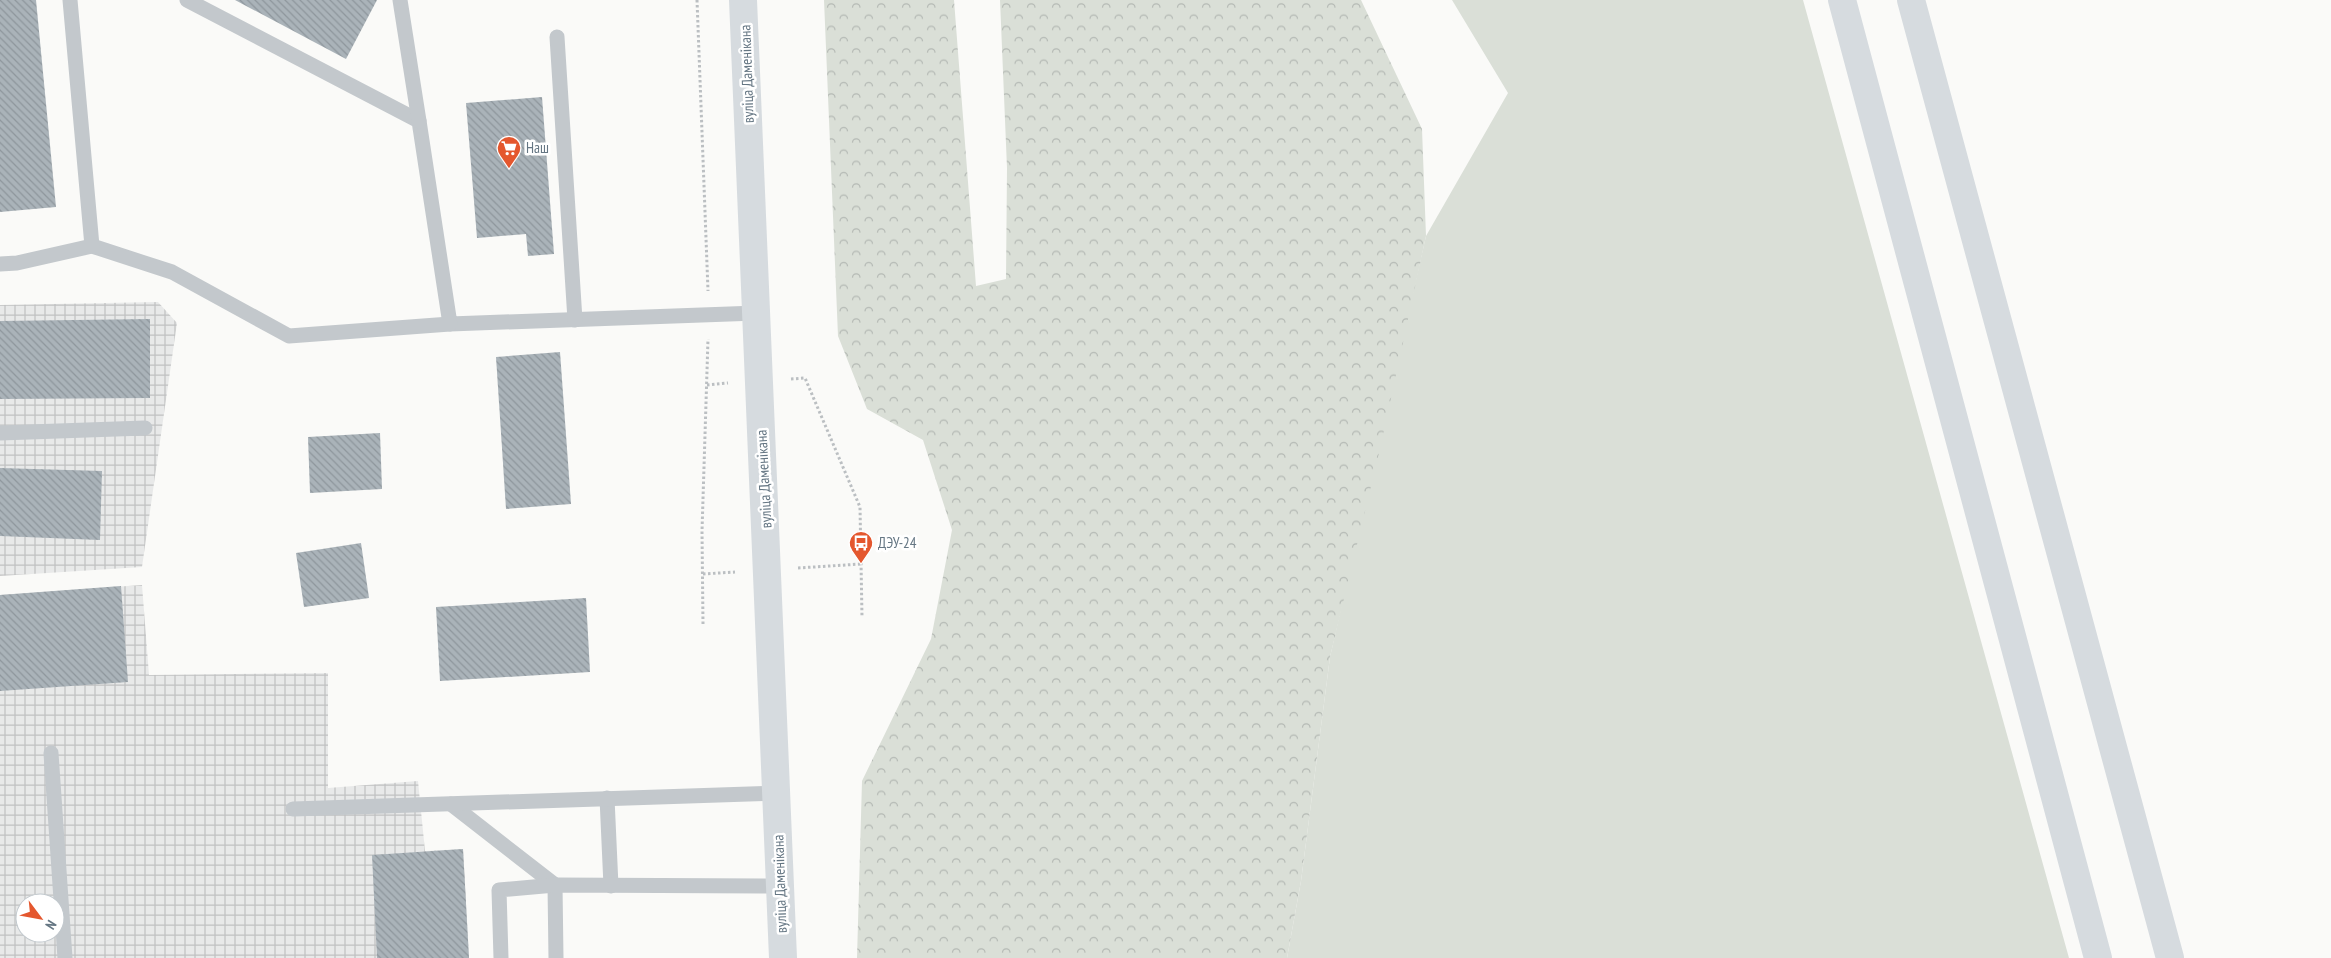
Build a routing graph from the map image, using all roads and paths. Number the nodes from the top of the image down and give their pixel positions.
1 (70, 0) edge
2 (187, 0) edge
3 (400, 0) edge
4 (697, 0) edge
5 (743, 0) edge
6 (1842, 0) edge
7 (1911, 0) edge
8 (557, 37) dead end
9 (419, 121) junction
10 (92, 246) junction
11 (0, 264) edge
12 (757, 313) junction
13 (708, 314) junction
14 (575, 320) junction
15 (450, 324) junction
16 (805, 378) dead end
17 (145, 428) dead end
18 (0, 433) edge
19 (862, 617) dead end
20 (704, 624) dead end
21 (51, 753) dead end
22 (777, 793) junction
23 (607, 798) junction
24 (451, 804) junction
25 (293, 809) dead end
26 (555, 885) junction
27 (611, 886) junction
28 (780, 886) junction
29 (65, 958) edge
30 (500, 958) edge
31 (556, 958) edge
32 (783, 958) edge
33 (2098, 958) edge
34 (2170, 958) edge

1 - 10 lane
2 - 9 lane
3 - 9 lane
4 - 13 path
5 - 12 main road, вуліца Даменікана
6 - 33 main road
7 - 34 main road
8 - 14 lane
9 - 15 lane
10 - 11 lane
10 - 15 lane
12 - 13 lane
12 - 22 main road, вуліца Даменікана
13 - 14 lane
13 - 20 path
14 - 15 lane
16 - 19 path
17 - 18 lane
21 - 29 lane
22 - 23 lane
22 - 28 main road, вуліца Даменікана
23 - 24 lane
23 - 27 lane
24 - 25 lane
24 - 26 lane
26 - 27 lane
26 - 30 lane
26 - 31 lane
27 - 28 lane
28 - 32 main road, вуліца Даменікана

